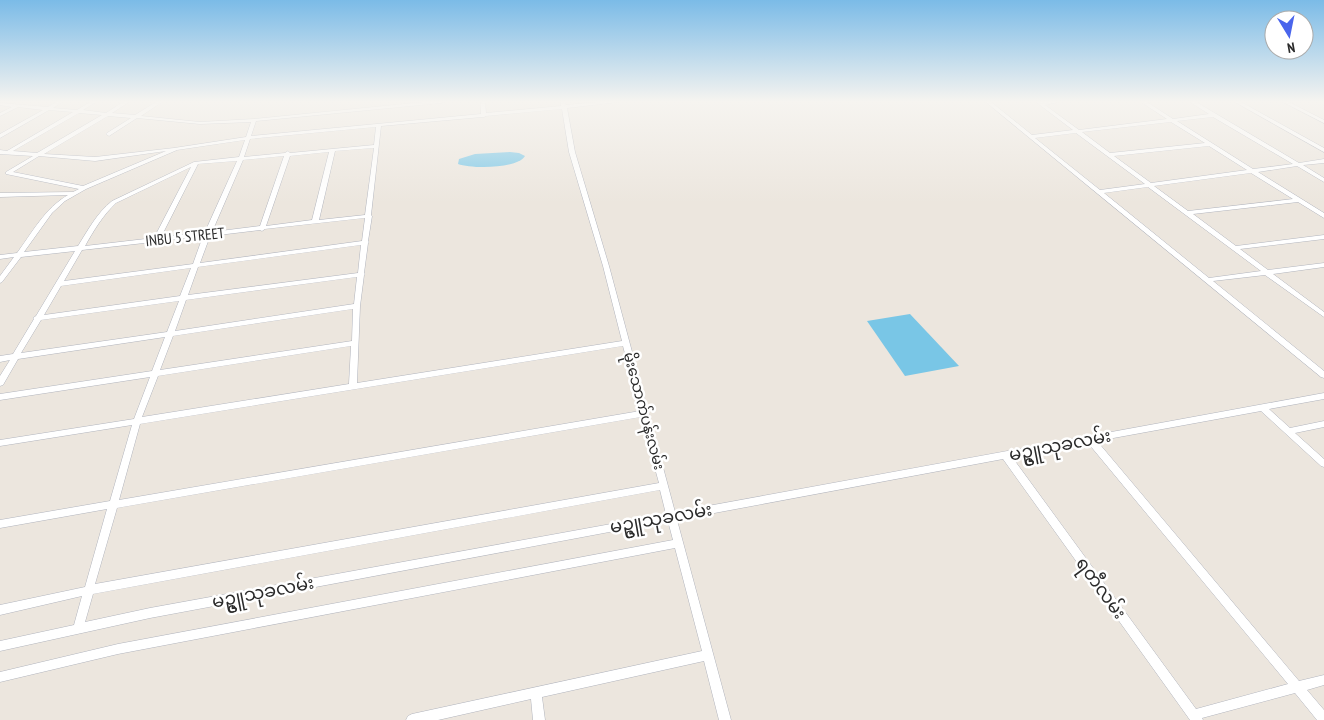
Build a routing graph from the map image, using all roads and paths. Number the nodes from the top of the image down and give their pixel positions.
1 (36, 136) edge
2 (72, 136) edge
3 (275, 136) edge
4 (378, 136) edge
5 (569, 136) edge
6 (1042, 136) edge
7 (1083, 136) edge
8 (1197, 136) edge
9 (1249, 136) edge
10 (1298, 136) edge
11 (1031, 137) joint
12 (249, 138) junction
13 (1210, 144) junction
14 (376, 146) junction
15 (176, 150) junction
16 (1324, 150) edge
17 (332, 151) junction
18 (0, 152) edge
19 (7, 152) junction
20 (288, 153) junction
21 (41, 154) junction
22 (1109, 155) junction
23 (0, 156) edge
24 (241, 158) junction
25 (1324, 161) edge
26 (196, 163) junction
27 (1297, 164) junction
28 (1252, 171) junction
29 (0, 172) edge
30 (8, 173) junction
31 (1324, 180) edge
32 (1148, 184) junction
33 (84, 188) junction
34 (1099, 192) junction
35 (74, 193) junction
36 (0, 195) edge
37 (1300, 200) junction
38 (1188, 213) junction
39 (369, 216) junction
40 (1324, 216) edge
41 (315, 222) junction
42 (262, 229) junction
43 (207, 235) junction
44 (1324, 237) edge
45 (156, 241) junction
46 (366, 242) junction
47 (1235, 248) junction
48 (80, 249) junction
49 (19, 255) junction
50 (0, 257) edge
51 (197, 265) junction
52 (1324, 266) edge
53 (362, 274) junction
54 (1269, 274) junction
55 (1207, 280) junction
56 (0, 281) edge
57 (59, 284) junction
58 (186, 296) junction
59 (358, 306) junction
60 (1323, 314) edge
61 (37, 318) junction
62 (172, 332) junction
63 (356, 343) junction
64 (627, 343) junction
65 (15, 357) junction
66 (0, 359) edge
67 (1322, 371) edge
68 (156, 374) junction
69 (0, 383) edge
70 (353, 387) junction
71 (1324, 396) edge
72 (0, 397) edge
73 (1262, 407) junction
74 (645, 413) junction
75 (137, 421) junction
76 (1324, 424) edge
77 (1288, 431) junction
78 (1090, 439) junction
79 (0, 443) edge
80 (1006, 456) junction
81 (1324, 464) edge
82 (664, 486) junction
83 (113, 503) junction
84 (672, 516) junction
85 (0, 524) edge
86 (679, 543) junction
87 (90, 590) junction
88 (0, 610) edge
89 (78, 628) junction
90 (0, 646) edge
91 (708, 655) junction
92 (0, 677) edge
93 (1324, 680) edge
94 (1297, 688) junction
95 (536, 694) junction
96 (1195, 718) edge
97 (1324, 719) edge
98 (412, 720) edge
99 (539, 720) edge
100 (725, 720) edge

1 - 19 street
2 - 21 street
3 - 12 street
4 - 14 street
5 - 64 street, မိုးသောက်ပန်းလမ်း
6 - 11 street
7 - 22 street
8 - 13 street
9 - 27 street
10 - 16 street
11 - 34 street
12 - 15 street
12 - 24 street
13 - 22 street
13 - 28 street
14 - 17 street
14 - 39 street
15 - 21 street
15 - 33 street
17 - 20 street
17 - 41 street
18 - 19 street
19 - 21 street
19 - 23 street
20 - 24 street
20 - 42 street
21 - 30 street
22 - 32 street
24 - 26 street
24 - 43 street
25 - 27 street
26 - 45 street
26 - 48 street
27 - 28 street
27 - 31 street
28 - 32 street
28 - 37 street
29 - 30 street
30 - 33 street
32 - 34 street
32 - 38 street
33 - 35 street
34 - 55 street
35 - 36 street
35 - 49 street
37 - 38 street
37 - 40 street
38 - 47 street
39 - 41 street, INBU 5 STREET
39 - 46 street
41 - 42 street, INBU 5 STREET
42 - 43 street, INBU 5 STREET
43 - 45 street, INBU 5 STREET
43 - 51 street
44 - 47 street
45 - 48 street, INBU 5 STREET
46 - 51 street
46 - 53 street
47 - 54 street
48 - 49 street, INBU 5 STREET
48 - 57 street
49 - 50 street, INBU 5 STREET
49 - 56 street
51 - 57 street
51 - 58 street
52 - 54 street
53 - 58 street
53 - 59 street
54 - 55 street
54 - 60 street
55 - 67 street
57 - 61 street
58 - 61 street
58 - 62 street
59 - 62 street
59 - 63 street
61 - 65 street
62 - 65 street
62 - 68 street
63 - 68 street
63 - 70 street
64 - 70 street
64 - 74 street, မိုးသောက်ပန်းလမ်း
65 - 66 street
65 - 69 street
68 - 72 street
68 - 75 street
70 - 75 street
71 - 73 street, မဥ္ဇူသုခလမ်း
73 - 77 street
73 - 78 street, မဥ္ဇူသုခလမ်း
74 - 82 street, မိုးသောက်ပန်းလမ်း
74 - 83 street
75 - 79 street
75 - 83 street
76 - 77 street
77 - 81 street
78 - 80 street, မဥ္ဇူသုခလမ်း
78 - 94 street
80 - 84 street, မဥ္ဇူသုခလမ်း
80 - 96 street, ရတီလမ်း
82 - 84 street, မိုးသောက်ပန်းလမ်း
82 - 87 street
83 - 85 street
83 - 87 street
84 - 86 street, မိုးသောက်ပန်းလမ်း
84 - 89 street, မဥ္ဇူသုခလမ်း
86 - 91 street, မိုးသောက်ပန်းလမ်း
86 - 92 street
87 - 88 street
87 - 89 street
89 - 90 street, မဥ္ဇူသုခလမ်း
91 - 95 street
91 - 100 street, မိုးသောက်ပန်းလမ်း
93 - 94 street
94 - 96 street
94 - 97 street
95 - 98 street
95 - 99 street

